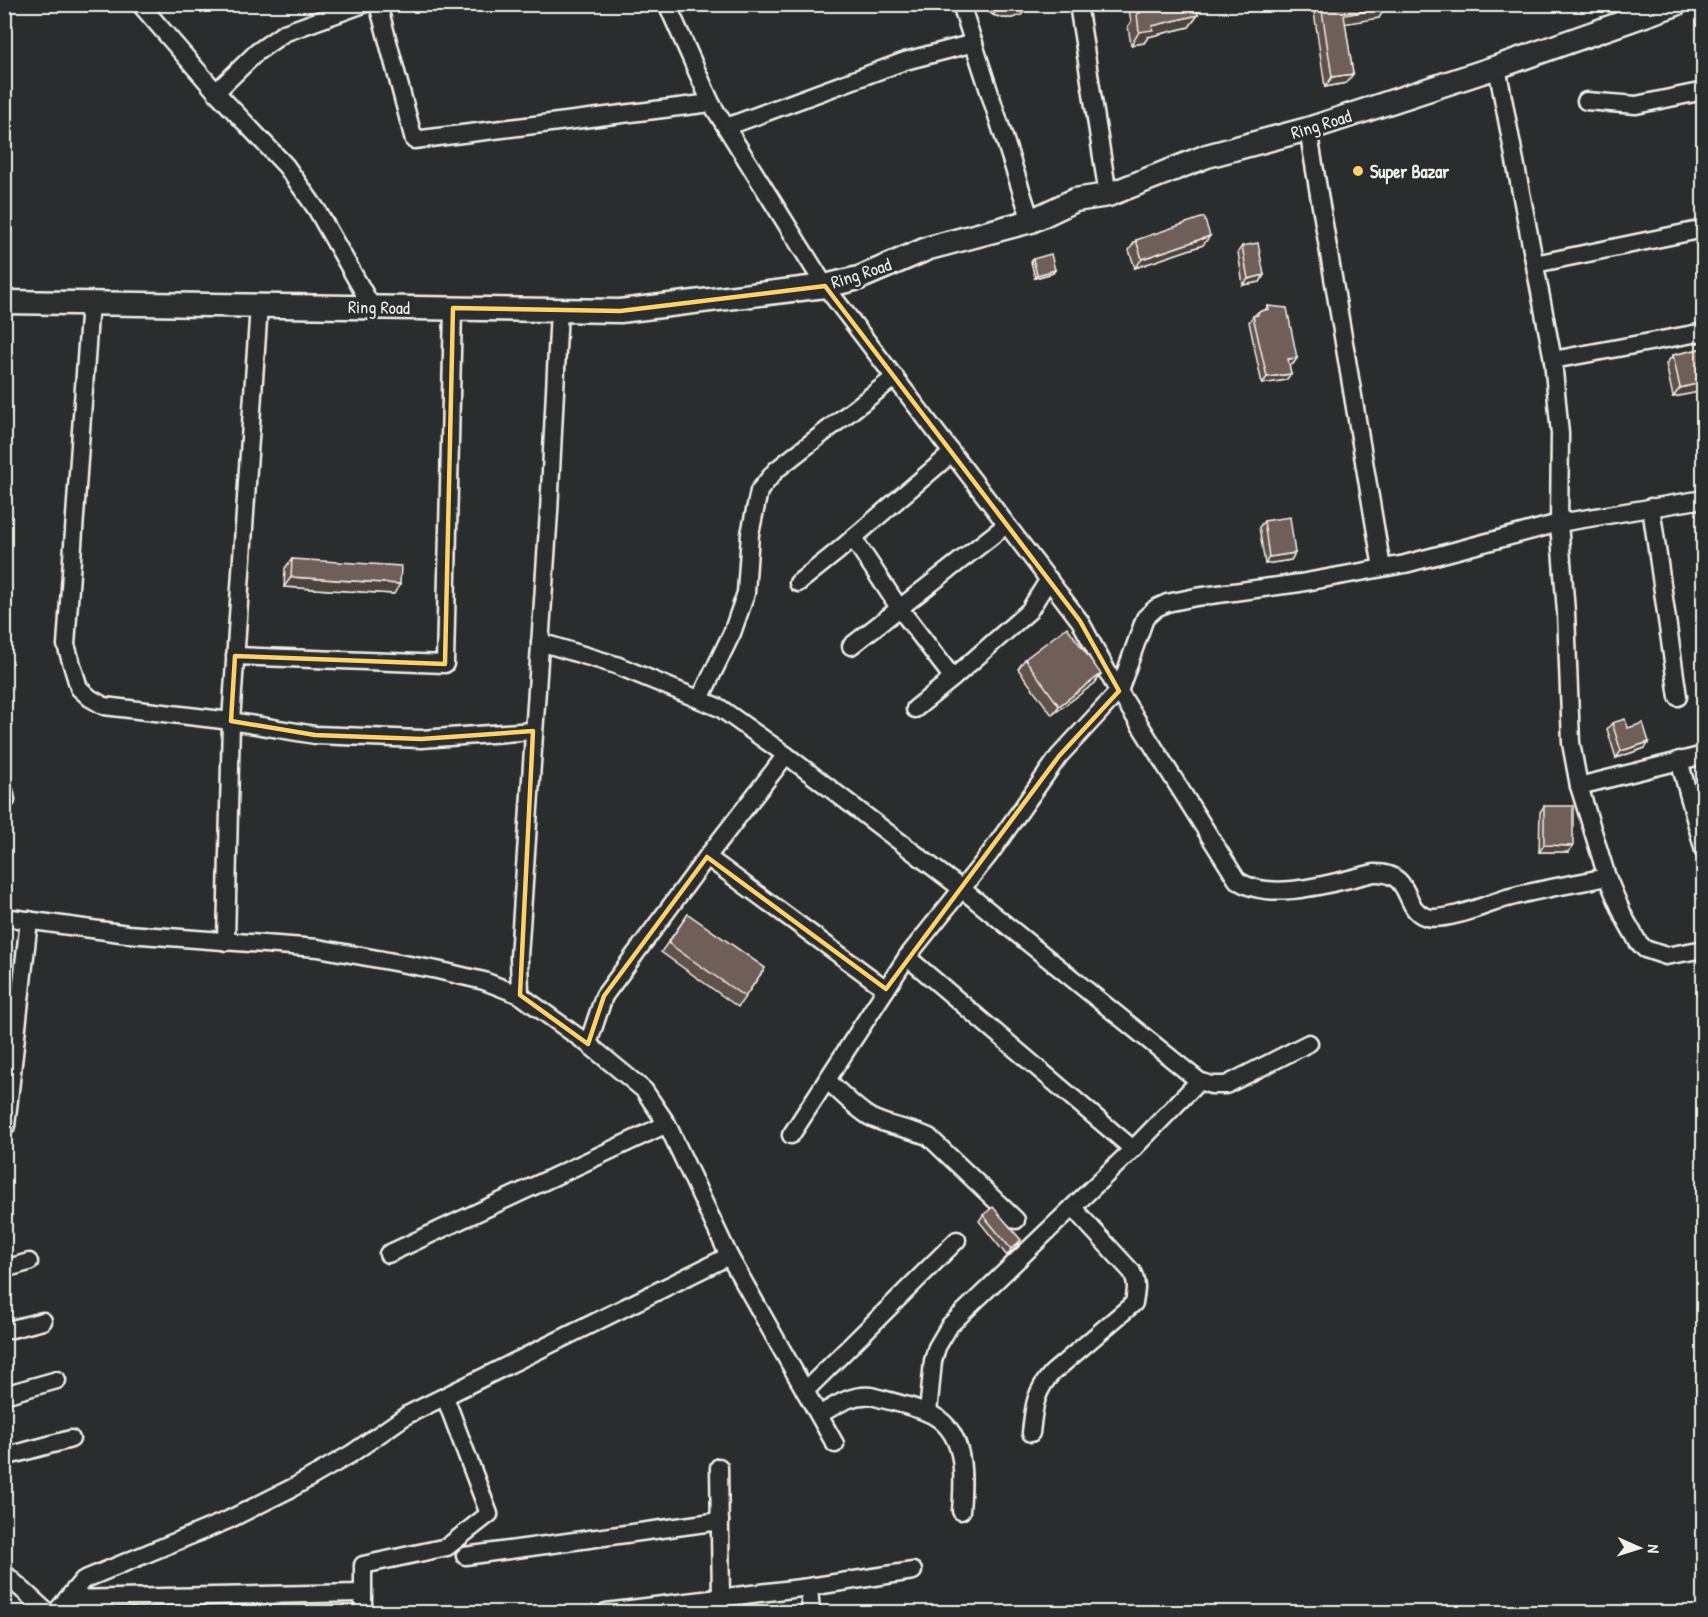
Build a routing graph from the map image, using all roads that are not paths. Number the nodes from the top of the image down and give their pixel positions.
1 (140, 4) edge
2 (364, 4) edge
3 (378, 4) edge
4 (667, 4) edge
5 (961, 4) edge
6 (1078, 4) edge
7 (1676, 4) edge
8 (974, 43) junction
9 (1497, 67) junction
10 (1704, 91) edge
11 (216, 92) junction
12 (1586, 101) dead end
13 (711, 103) junction
14 (726, 127) junction
15 (1308, 129) junction
16 (1108, 195) junction
17 (1031, 221) junction
18 (1704, 229) edge
19 (1534, 264) junction
20 (825, 286) junction
21 (4, 302) edge
22 (90, 302) junction
23 (259, 305) junction
24 (372, 307) junction
25 (453, 308) junction
26 (559, 310) junction
27 (1704, 332) edge
28 (1553, 360) junction
29 (895, 377) junction
30 (952, 453) junction
31 (1704, 499) edge
32 (1651, 507) junction
33 (1559, 524) junction
34 (1006, 525) junction
35 (854, 538) junction
36 (1382, 568) junction
37 (1049, 579) junction
38 (798, 583) dead end
39 (900, 609) junction
40 (540, 642) junction
41 (851, 646) dead end
42 (235, 656) junction
43 (953, 678) junction
44 (1119, 691) junction
45 (1678, 697) dead end
46 (700, 699) junction
47 (915, 709) dead end
48 (231, 721) junction
49 (533, 731) junction
50 (786, 755) junction
51 (1704, 755) edge
52 (1679, 760) junction
53 (1579, 786) junction
54 (1704, 851) edge
55 (707, 857) junction
56 (1607, 877) junction
57 (963, 890) junction
58 (4, 916) edge
59 (29, 920) junction
60 (226, 942) junction
61 (1704, 949) edge
62 (907, 957) junction
63 (886, 989) junction
64 (520, 995) junction
65 (1309, 1043) dead end
66 (588, 1044) junction
67 (826, 1080) junction
68 (1200, 1081) junction
69 (667, 1124) junction
70 (6, 1126) dead end
71 (791, 1135) dead end
72 (1133, 1149) junction
73 (1073, 1208) junction
74 (1016, 1220) dead end
75 (957, 1240) dead end
76 (387, 1254) dead end
77 (729, 1256) junction
78 (29, 1262) dead end
79 (4, 1269) edge
80 (43, 1321) dead end
81 (4, 1331) edge
82 (57, 1380) dead end
83 (805, 1391) junction
84 (4, 1395) edge
85 (445, 1397) junction
86 (928, 1413) junction
87 (819, 1415) junction
88 (1031, 1433) dead end
89 (71, 1439) dead end
90 (835, 1444) dead end
91 (4, 1457) edge
92 (719, 1467) dead end
93 (961, 1511) dead end
94 (720, 1521) junction
95 (465, 1556) dead end
96 (913, 1571) dead end
97 (4, 1573) edge
98 (809, 1587) junction
99 (362, 1593) junction
100 (721, 1598) junction
101 (67, 1599) junction
102 (47, 1612) edge
103 (56, 1612) edge
104 (363, 1612) edge
105 (606, 1612) edge
106 (811, 1612) edge

1 - 11 street
2 - 11 street
3 - 13 street
4 - 13 street
5 - 8 street
6 - 16 street
7 - 9 main road, Ring Road
8 - 14 street
8 - 17 street
9 - 15 main road, Ring Road
9 - 19 street
10 - 12 street
11 - 24 street
13 - 14 street
14 - 20 street
15 - 16 main road, Ring Road
15 - 36 street
16 - 17 main road, Ring Road
17 - 20 main road, Ring Road
18 - 19 street
19 - 28 street
20 - 26 main road, Ring Road
20 - 29 street
21 - 22 main road, Ring Road
22 - 23 main road, Ring Road
22 - 48 street
23 - 24 main road, Ring Road
23 - 42 street
24 - 25 main road, Ring Road
25 - 26 main road, Ring Road
25 - 42 street
26 - 40 street
27 - 28 street
28 - 33 street
29 - 30 street
29 - 46 street
30 - 34 street
30 - 35 street
31 - 32 street
32 - 33 street
32 - 45 street
33 - 36 street
33 - 53 street
34 - 37 street
34 - 39 street
35 - 38 street
35 - 39 street
36 - 44 street
37 - 43 street
37 - 44 street
39 - 41 street
39 - 43 street
40 - 46 street
40 - 49 street
42 - 48 street
43 - 47 street
44 - 56 street
44 - 57 street
46 - 50 street
48 - 49 street
48 - 60 street
49 - 64 street
50 - 55 street
50 - 57 street
51 - 52 street
52 - 53 street
52 - 54 street
53 - 56 street
55 - 63 street
55 - 66 street
56 - 61 street
57 - 62 street
57 - 68 street
58 - 59 street
59 - 60 street
59 - 70 street
60 - 64 street
62 - 63 street
62 - 72 street
63 - 67 street
64 - 66 street
65 - 68 street
66 - 69 street
67 - 71 street
67 - 74 street
68 - 72 street
69 - 76 street
69 - 77 street
72 - 73 street
73 - 86 street
73 - 88 street
75 - 83 street
77 - 83 street
77 - 85 street
78 - 79 street
80 - 81 street
82 - 84 street
83 - 87 street
85 - 99 street
85 - 101 street
86 - 87 street
86 - 93 street
87 - 90 street
89 - 91 street
92 - 94 street
94 - 95 street
94 - 100 street
96 - 98 street
97 - 102 street
98 - 100 street
98 - 106 street
99 - 101 street
99 - 104 street
100 - 105 street
101 - 103 street

